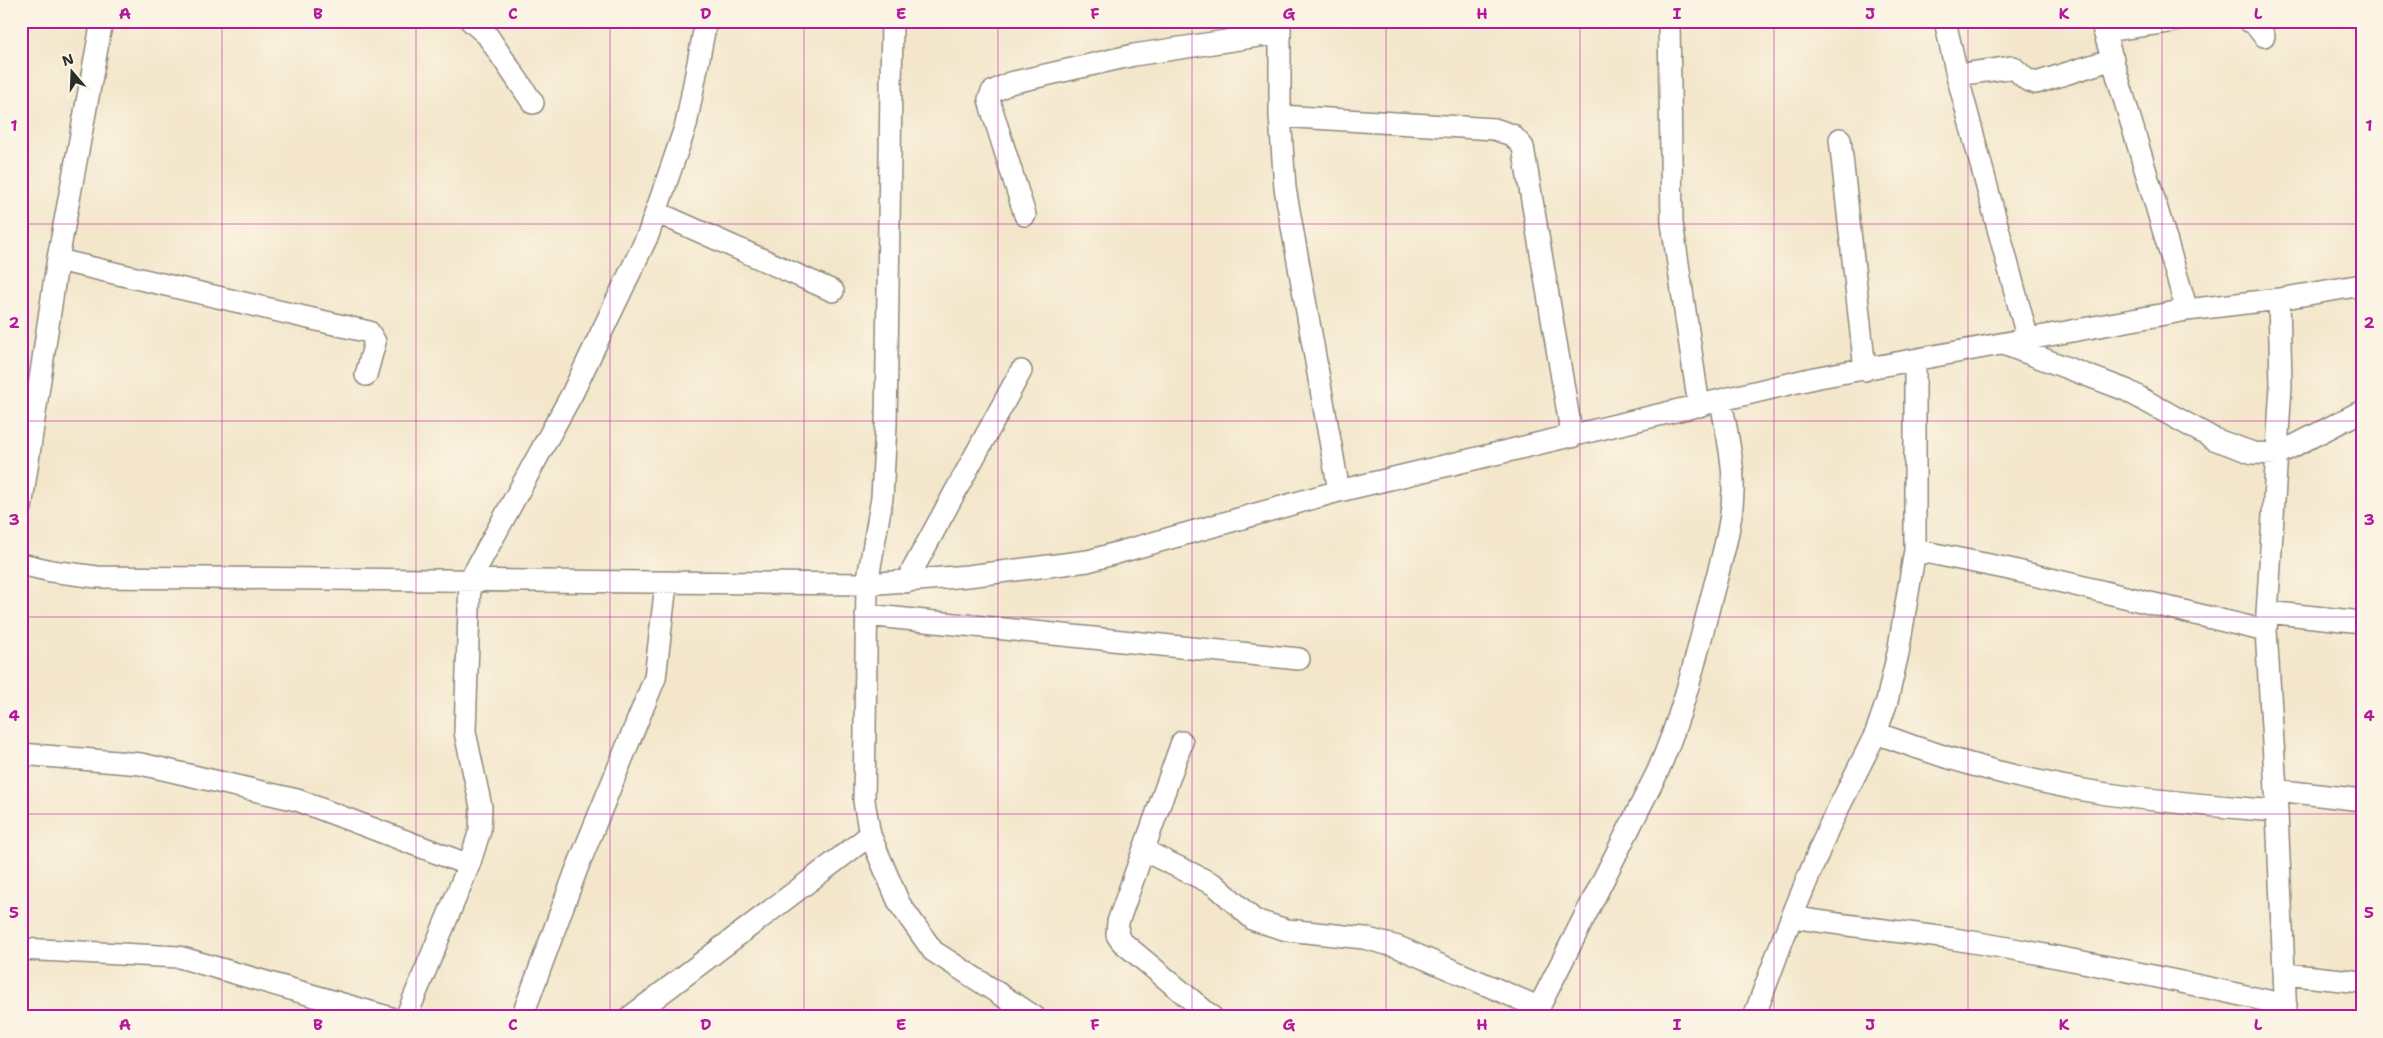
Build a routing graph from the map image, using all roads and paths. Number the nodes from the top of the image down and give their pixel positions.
1 (102, 21) edge
2 (471, 21) edge
3 (706, 21) edge
4 (892, 21) edge
5 (1669, 21) edge
6 (1945, 21) edge
7 (2175, 21) edge
8 (2249, 21) edge
9 (2103, 26) edge
10 (1279, 27) edge
11 (489, 28) edge
12 (2264, 36) dead end
13 (2113, 59) junction
14 (1957, 76) junction
15 (533, 103) dead end
16 (1280, 116) junction
17 (1840, 139) dead end
18 (656, 212) junction
19 (1025, 215) dead end
20 (58, 260) junction
21 (2362, 285) edge
22 (833, 291) dead end
23 (2279, 299) junction
24 (2187, 310) junction
25 (2028, 340) junction
26 (2004, 344) junction
27 (1915, 362) junction
28 (1021, 370) dead end
29 (1865, 370) junction
30 (366, 375) dead end
31 (1721, 401) junction
32 (1699, 406) junction
33 (2362, 411) edge
34 (1572, 437) junction
35 (2278, 454) junction
36 (1338, 492) junction
37 (21, 508) edge
38 (1915, 550) junction
39 (21, 564) edge
40 (470, 580) junction
41 (906, 582) junction
42 (666, 584) junction
43 (867, 584) junction
44 (866, 616) junction
45 (2266, 622) junction
46 (2362, 622) edge
47 (1299, 658) dead end
48 (1876, 733) junction
49 (1182, 742) dead end
50 (21, 754) edge
51 (2276, 790) junction
52 (2362, 800) edge
53 (2276, 812) junction
54 (870, 834) junction
55 (1145, 851) junction
56 (469, 865) junction
57 (1792, 918) junction
58 (21, 949) edge
59 (2284, 974) junction
60 (2362, 982) edge
61 (2286, 1011) edge
62 (1536, 1012) edge
63 (388, 1017) edge
64 (406, 1017) edge
65 (522, 1017) edge
66 (630, 1017) edge
67 (1035, 1017) edge
68 (1212, 1017) edge
69 (1754, 1017) edge

1 - 20 street
2 - 11 street
3 - 18 street
4 - 43 street
5 - 32 street
6 - 14 street
7 - 9 street
8 - 12 street
9 - 13 street
10 - 16 street
10 - 19 street
11 - 15 street
13 - 14 street
13 - 24 street
14 - 25 street
16 - 34 street
16 - 36 street
17 - 29 street
18 - 22 street
18 - 40 street
20 - 30 street
20 - 37 street
21 - 23 street
23 - 24 street
23 - 35 street
24 - 25 street
25 - 26 street
26 - 27 street
26 - 35 street
27 - 29 street
27 - 38 street
28 - 41 street
29 - 31 street
31 - 32 street
31 - 62 street
32 - 34 street
33 - 35 street
34 - 36 street
35 - 45 street
36 - 41 street
38 - 45 street
38 - 48 street
39 - 40 street
40 - 42 street
40 - 56 street
41 - 43 street
42 - 43 street
42 - 65 street
43 - 44 street
44 - 47 street
44 - 54 street
45 - 46 street
45 - 51 street
48 - 53 street
48 - 57 street
49 - 55 street
50 - 56 street
51 - 52 street
51 - 53 street
53 - 59 street
54 - 66 street
54 - 67 street
55 - 62 street
55 - 68 street
56 - 64 street
57 - 61 street
57 - 69 street
58 - 63 street
59 - 60 street
59 - 61 street

